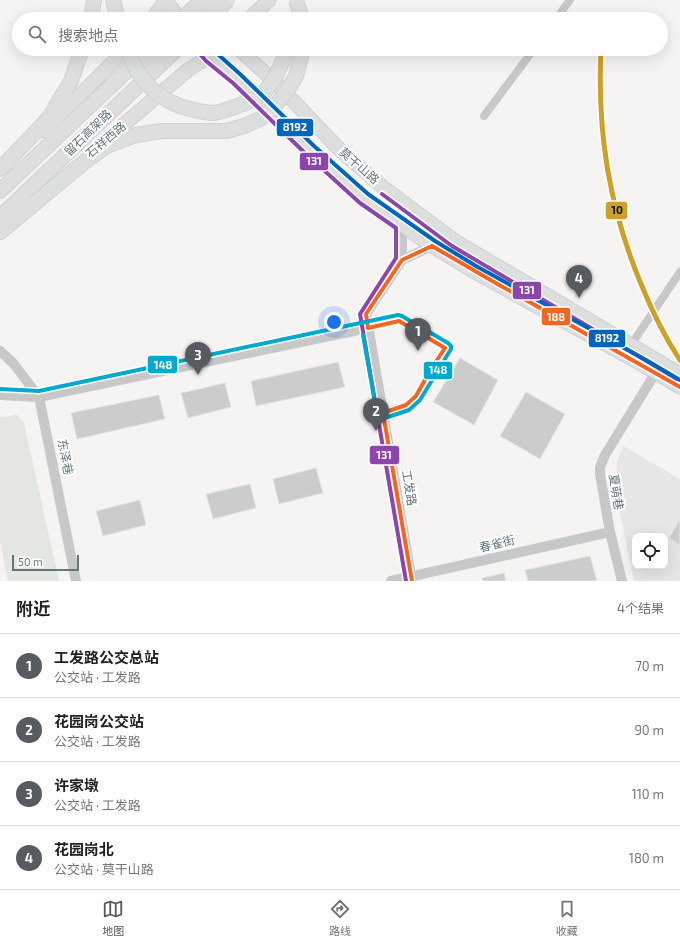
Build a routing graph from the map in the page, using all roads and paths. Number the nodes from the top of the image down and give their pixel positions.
1 (94, 0) edge
2 (113, 0) edge
3 (165, 0) edge
4 (200, 0) edge
5 (212, 0) edge
6 (225, 0) edge
7 (228, 0) edge
8 (269, 0) edge
9 (298, 0) edge
10 (570, 0) edge
11 (92, 12) edge
12 (116, 12) edge
13 (157, 12) edge
14 (175, 12) edge
15 (188, 12) edge
16 (199, 12) edge
17 (208, 12) edge
18 (214, 12) edge
19 (215, 12) edge
20 (256, 12) edge
21 (295, 12) edge
22 (301, 12) edge
23 (561, 12) edge
24 (80, 56) edge
25 (119, 56) edge
26 (130, 56) edge
27 (143, 56) edge
28 (153, 56) edge
29 (167, 56) edge
30 (168, 56) edge
31 (204, 56) edge
32 (215, 56) edge
33 (247, 56) edge
34 (284, 56) edge
35 (301, 56) edge
36 (529, 56) edge
37 (484, 116) dead end
38 (48, 162) junction
39 (0, 169) edge
40 (0, 175) edge
41 (0, 191) edge
42 (0, 200) edge
43 (0, 216) edge
44 (402, 225) junction
45 (0, 232) edge
46 (0, 237) edge
47 (432, 246) junction
48 (402, 260) junction
49 (680, 272) edge
50 (368, 328) junction
51 (631, 345) junction
52 (0, 351) edge
53 (656, 372) junction
54 (680, 374) edge
55 (680, 387) edge
56 (0, 395) edge
57 (39, 397) junction
58 (610, 532) junction
59 (412, 579) edge
60 (76, 581) edge
61 (391, 581) edge
62 (622, 581) edge

1 - 11 highway
2 - 12 highway
3 - 13 main road
3 - 14 main road
4 - 15 highway, bridge
4 - 17 main road
5 - 16 main road, bridge
6 - 18 main road, bridge
7 - 19 highway, bridge
8 - 20 main road
9 - 21 highway, bridge
9 - 22 highway, bridge
10 - 23 street
24 - 39 highway
25 - 40 main road
26 - 34 highway, bridge
27 - 41 highway, 留石高架路
28 - 38 main road
29 - 38 main road
30 - 43 highway, 留石高架路
31 - 46 main road, 石祥西路
32 - 44 main road, 莫干山路
33 - 51 main road, 莫干山路
35 - 45 highway, bridge
36 - 37 street
38 - 42 main road
38 - 43 main road
44 - 47 main road, 莫干山路
44 - 48 street
47 - 48 street
47 - 53 main road, 莫干山路
48 - 50 street, 工发路
49 - 51 street
50 - 57 street
50 - 59 street, 工发路
51 - 54 main road, 莫干山路
52 - 57 street, 东泽巷
53 - 55 main road, 莫干山路
53 - 58 street, 夏萌巷
56 - 57 street
57 - 60 street, 东泽巷
58 - 59 street, 春雀街
58 - 62 street, 夏萌巷
59 - 61 street, 春雀街

